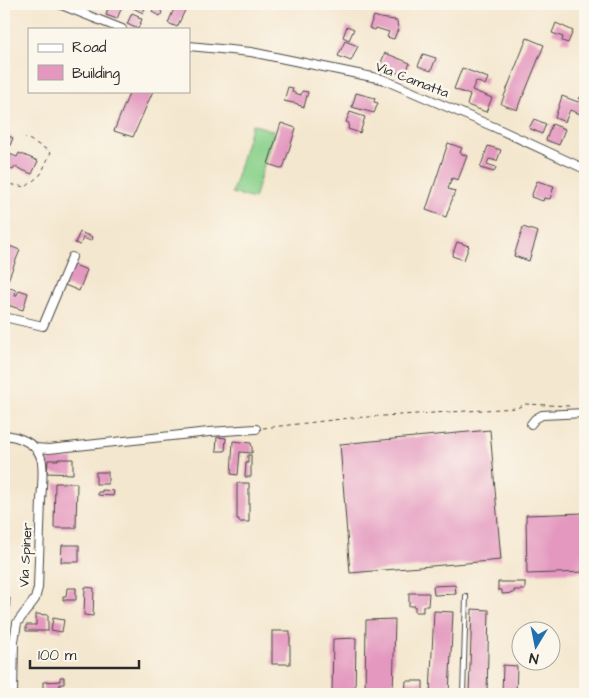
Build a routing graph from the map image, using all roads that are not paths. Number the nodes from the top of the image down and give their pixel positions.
1 (58, 4) edge
2 (119, 28) edge
3 (190, 46) edge
4 (585, 169) edge
5 (72, 257) dead end
6 (4, 317) edge
7 (585, 414) edge
8 (531, 424) dead end
9 (256, 429) road end
10 (4, 435) edge
11 (35, 448) junction
12 (466, 596) dead end
13 (13, 694) edge
14 (463, 694) edge

1 - 2 street
3 - 4 street, Via Camatta
5 - 6 street
7 - 8 street
9 - 11 street
10 - 11 street
11 - 13 street, Via Spiner
12 - 14 lane

